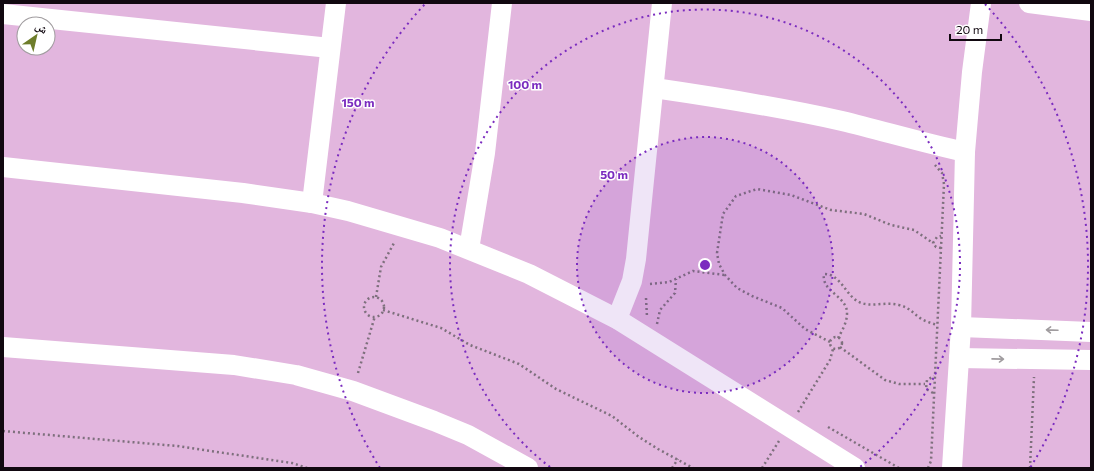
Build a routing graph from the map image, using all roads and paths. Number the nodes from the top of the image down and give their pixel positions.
1 (336, 3) edge
2 (502, 3) edge
3 (662, 3) edge
4 (981, 3) edge
5 (1029, 3) edge
6 (1091, 11) edge
7 (3, 14) edge
8 (330, 48) junction
9 (654, 88) junction
10 (965, 152) junction
11 (930, 162) dead end
12 (3, 167) edge
13 (312, 203) junction
14 (404, 229) junction
15 (941, 236) junction
16 (933, 243) junction
17 (941, 248) junction
18 (469, 249) junction
19 (725, 275) junction
20 (676, 279) junction
21 (647, 284) dead end
22 (647, 292) dead end
23 (376, 297) junction
24 (383, 310) junction
25 (375, 316) junction
26 (617, 319) junction
27 (649, 321) dead end
28 (653, 323) dead end
29 (937, 325) junction
30 (656, 326) junction
31 (961, 327) junction
32 (660, 328) dead end
33 (1091, 332) edge
34 (838, 338) junction
35 (830, 342) junction
36 (3, 347) edge
37 (840, 347) junction
38 (833, 349) junction
39 (959, 358) junction
40 (1091, 360) edge
41 (1034, 373) dead end
42 (934, 376) junction
43 (925, 384) junction
44 (353, 391) junction
45 (933, 393) junction
46 (792, 407) dead end
47 (805, 414) dead end
48 (794, 418) junction
49 (825, 426) dead end
50 (3, 431) edge
51 (678, 459) junction
52 (307, 468) edge
53 (528, 468) edge
54 (672, 468) edge
55 (694, 468) edge
56 (762, 468) edge
57 (855, 468) edge
58 (899, 468) edge
59 (928, 468) edge
60 (952, 468) edge
61 (1030, 468) edge

1 - 8 street
2 - 18 street
3 - 9 street
4 - 10 street
5 - 6 street
7 - 8 street
8 - 13 street
9 - 10 street
9 - 26 street
10 - 31 street
11 - 15 path
12 - 13 street
13 - 14 street
14 - 18 street
14 - 23 path
15 - 16 path
15 - 17 path
16 - 17 path
16 - 19 path
17 - 29 path
18 - 26 street
19 - 20 path
19 - 35 path
20 - 21 path
20 - 30 path
22 - 27 path
23 - 24 path
23 - 25 path
24 - 25 path
24 - 51 path
25 - 44 path
26 - 48 street
28 - 30 path
29 - 34 path
29 - 42 path
30 - 32 path
33 -> 31 street
31 - 39 street
34 - 35 path
34 - 37 path
35 - 38 path
36 - 44 street
37 - 38 path
37 - 43 path
38 - 48 path
39 -> 40 street
39 - 60 street
41 - 61 path
42 - 43 path
42 - 45 path
43 - 45 path
44 - 53 street
45 - 59 path
46 - 48 path
47 - 48 path
48 - 56 path
48 - 57 street
49 - 58 path
50 - 52 path
51 - 54 path
51 - 55 path

